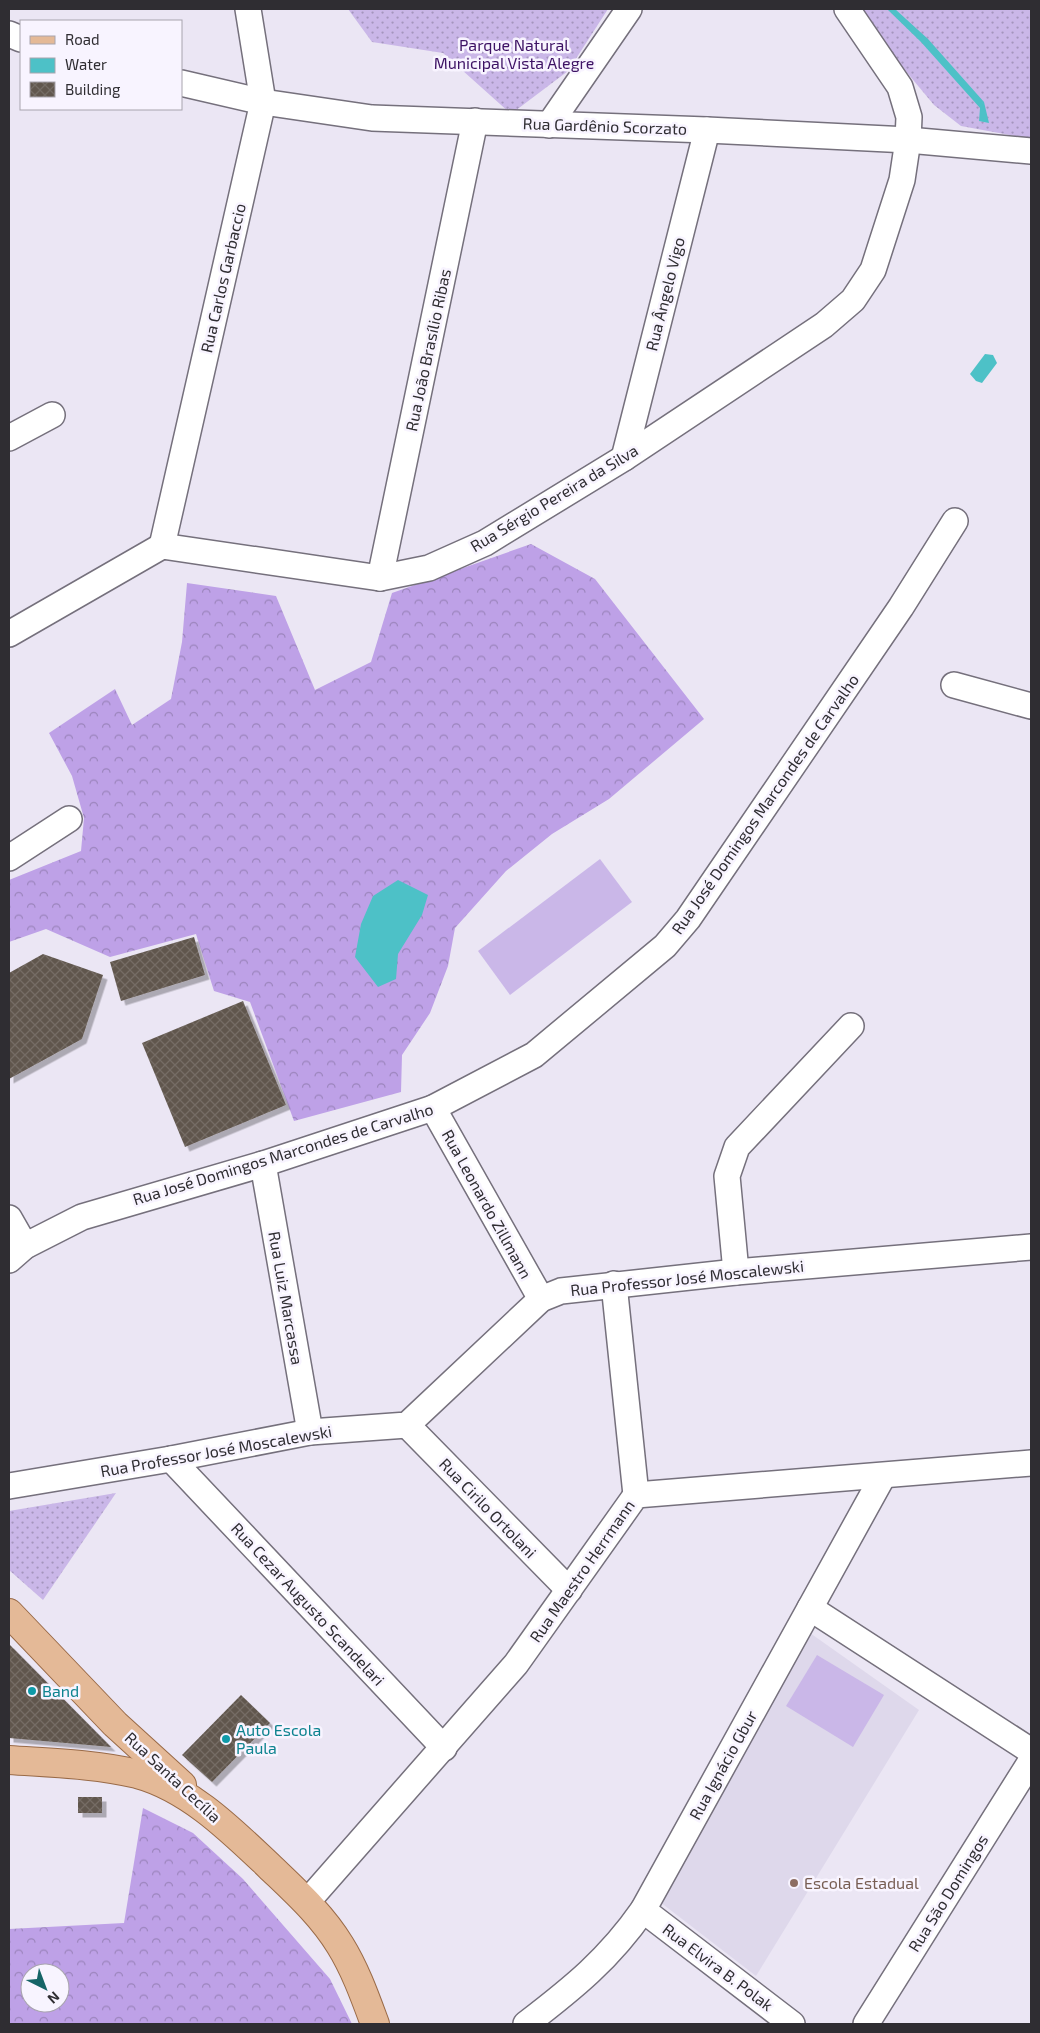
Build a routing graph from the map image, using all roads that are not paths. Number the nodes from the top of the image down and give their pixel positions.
1 (248, 9) edge
2 (629, 9) edge
3 (847, 9) edge
4 (182, 83) edge
5 (263, 102) junction
6 (475, 121) junction
7 (549, 125) junction
8 (707, 130) junction
9 (908, 140) junction
10 (1031, 150) edge
11 (52, 415) dead end
12 (9, 438) edge
13 (624, 458) junction
14 (955, 521) dead end
15 (162, 546) junction
16 (380, 578) junction
17 (9, 634) edge
18 (954, 685) dead end
19 (1031, 706) edge
20 (69, 819) dead end
21 (9, 858) edge
22 (851, 1026) dead end
23 (433, 1108) junction
24 (263, 1164) junction
25 (9, 1218) edge
26 (1031, 1247) edge
27 (17, 1253) edge
28 (736, 1272) junction
29 (614, 1284) junction
30 (541, 1299) junction
31 (407, 1425) junction
32 (310, 1432) junction
33 (171, 1459) junction
34 (1031, 1463) edge
35 (883, 1476) junction
36 (9, 1486) edge
37 (636, 1495) junction
38 (569, 1590) junction
39 (810, 1608) junction
40 (9, 1613) edge
41 (115, 1724) junction
42 (444, 1748) junction
43 (1031, 1751) edge
44 (9, 1760) edge
45 (1031, 1761) edge
46 (154, 1780) junction
47 (231, 1830) junction
48 (307, 1902) junction
49 (643, 1910) junction
50 (375, 2024) edge
51 (526, 2024) edge
52 (792, 2024) edge
53 (866, 2024) edge

1 - 5 street, Rua Carlos Garbaccio
2 - 7 street
3 - 9 street, Rua Sérgio Pereira da Silva
4 - 5 street, Rua Gardênio Scorzato
5 - 6 street, Rua Gardênio Scorzato
5 - 15 street, Rua Carlos Garbaccio
6 - 7 street, Rua Gardênio Scorzato
6 - 16 street, Rua João Brasílio Ribas
7 - 8 street, Rua Gardênio Scorzato
8 - 9 street, Rua Gardênio Scorzato
8 - 13 street, Rua Ângelo Vigo
9 - 10 street, Rua Gardênio Scorzato
9 - 13 street, Rua Sérgio Pereira da Silva
11 - 12 street
13 - 16 street, Rua Sérgio Pereira da Silva
14 - 23 street, Rua José Domingos Marcondes de Carvalho
15 - 16 street, Rua Sérgio Pereira da Silva
15 - 17 street
18 - 19 street
20 - 21 street
22 - 28 street
23 - 24 street, Rua José Domingos Marcondes de Carvalho
23 - 30 street, Rua Leonardo Zillmann
24 - 27 street, Rua José Domingos Marcondes de Carvalho
24 - 32 street, Rua Luiz Marcassa
25 - 27 street
26 - 28 street, Rua Professor José Moscalewski
28 - 29 street, Rua Professor José Moscalewski
29 - 30 street, Rua Professor José Moscalewski
29 - 37 street
30 - 31 street, Rua Professor José Moscalewski
31 - 32 street, Rua Professor José Moscalewski
31 - 38 street, Rua Cirilo Ortolani
32 - 33 street, Rua Professor José Moscalewski
33 - 36 street, Rua Professor José Moscalewski
33 - 42 street, Rua Cezar Augusto Scandelari
34 - 35 street, Rua Maestro Herrmann
35 - 37 street, Rua Maestro Herrmann
35 - 39 street, Rua Ignácio Gbur
37 - 38 street, Rua Maestro Herrmann
38 - 42 street, Rua Maestro Herrmann
39 - 43 street
39 - 49 street, Rua Ignácio Gbur
40 - 41 main road, Rua Santa Cecília
41 - 46 main road, Rua Santa Cecília
41 - 47 main road, Rua Santa Cecília
42 - 48 street, Rua Maestro Herrmann
44 - 46 main road
45 - 53 street, Rua São Domingos
46 - 47 main road
47 - 48 main road
48 - 50 main road
49 - 51 street, Rua Ignácio Gbur
49 - 52 street, Rua Elvira B. Polak

